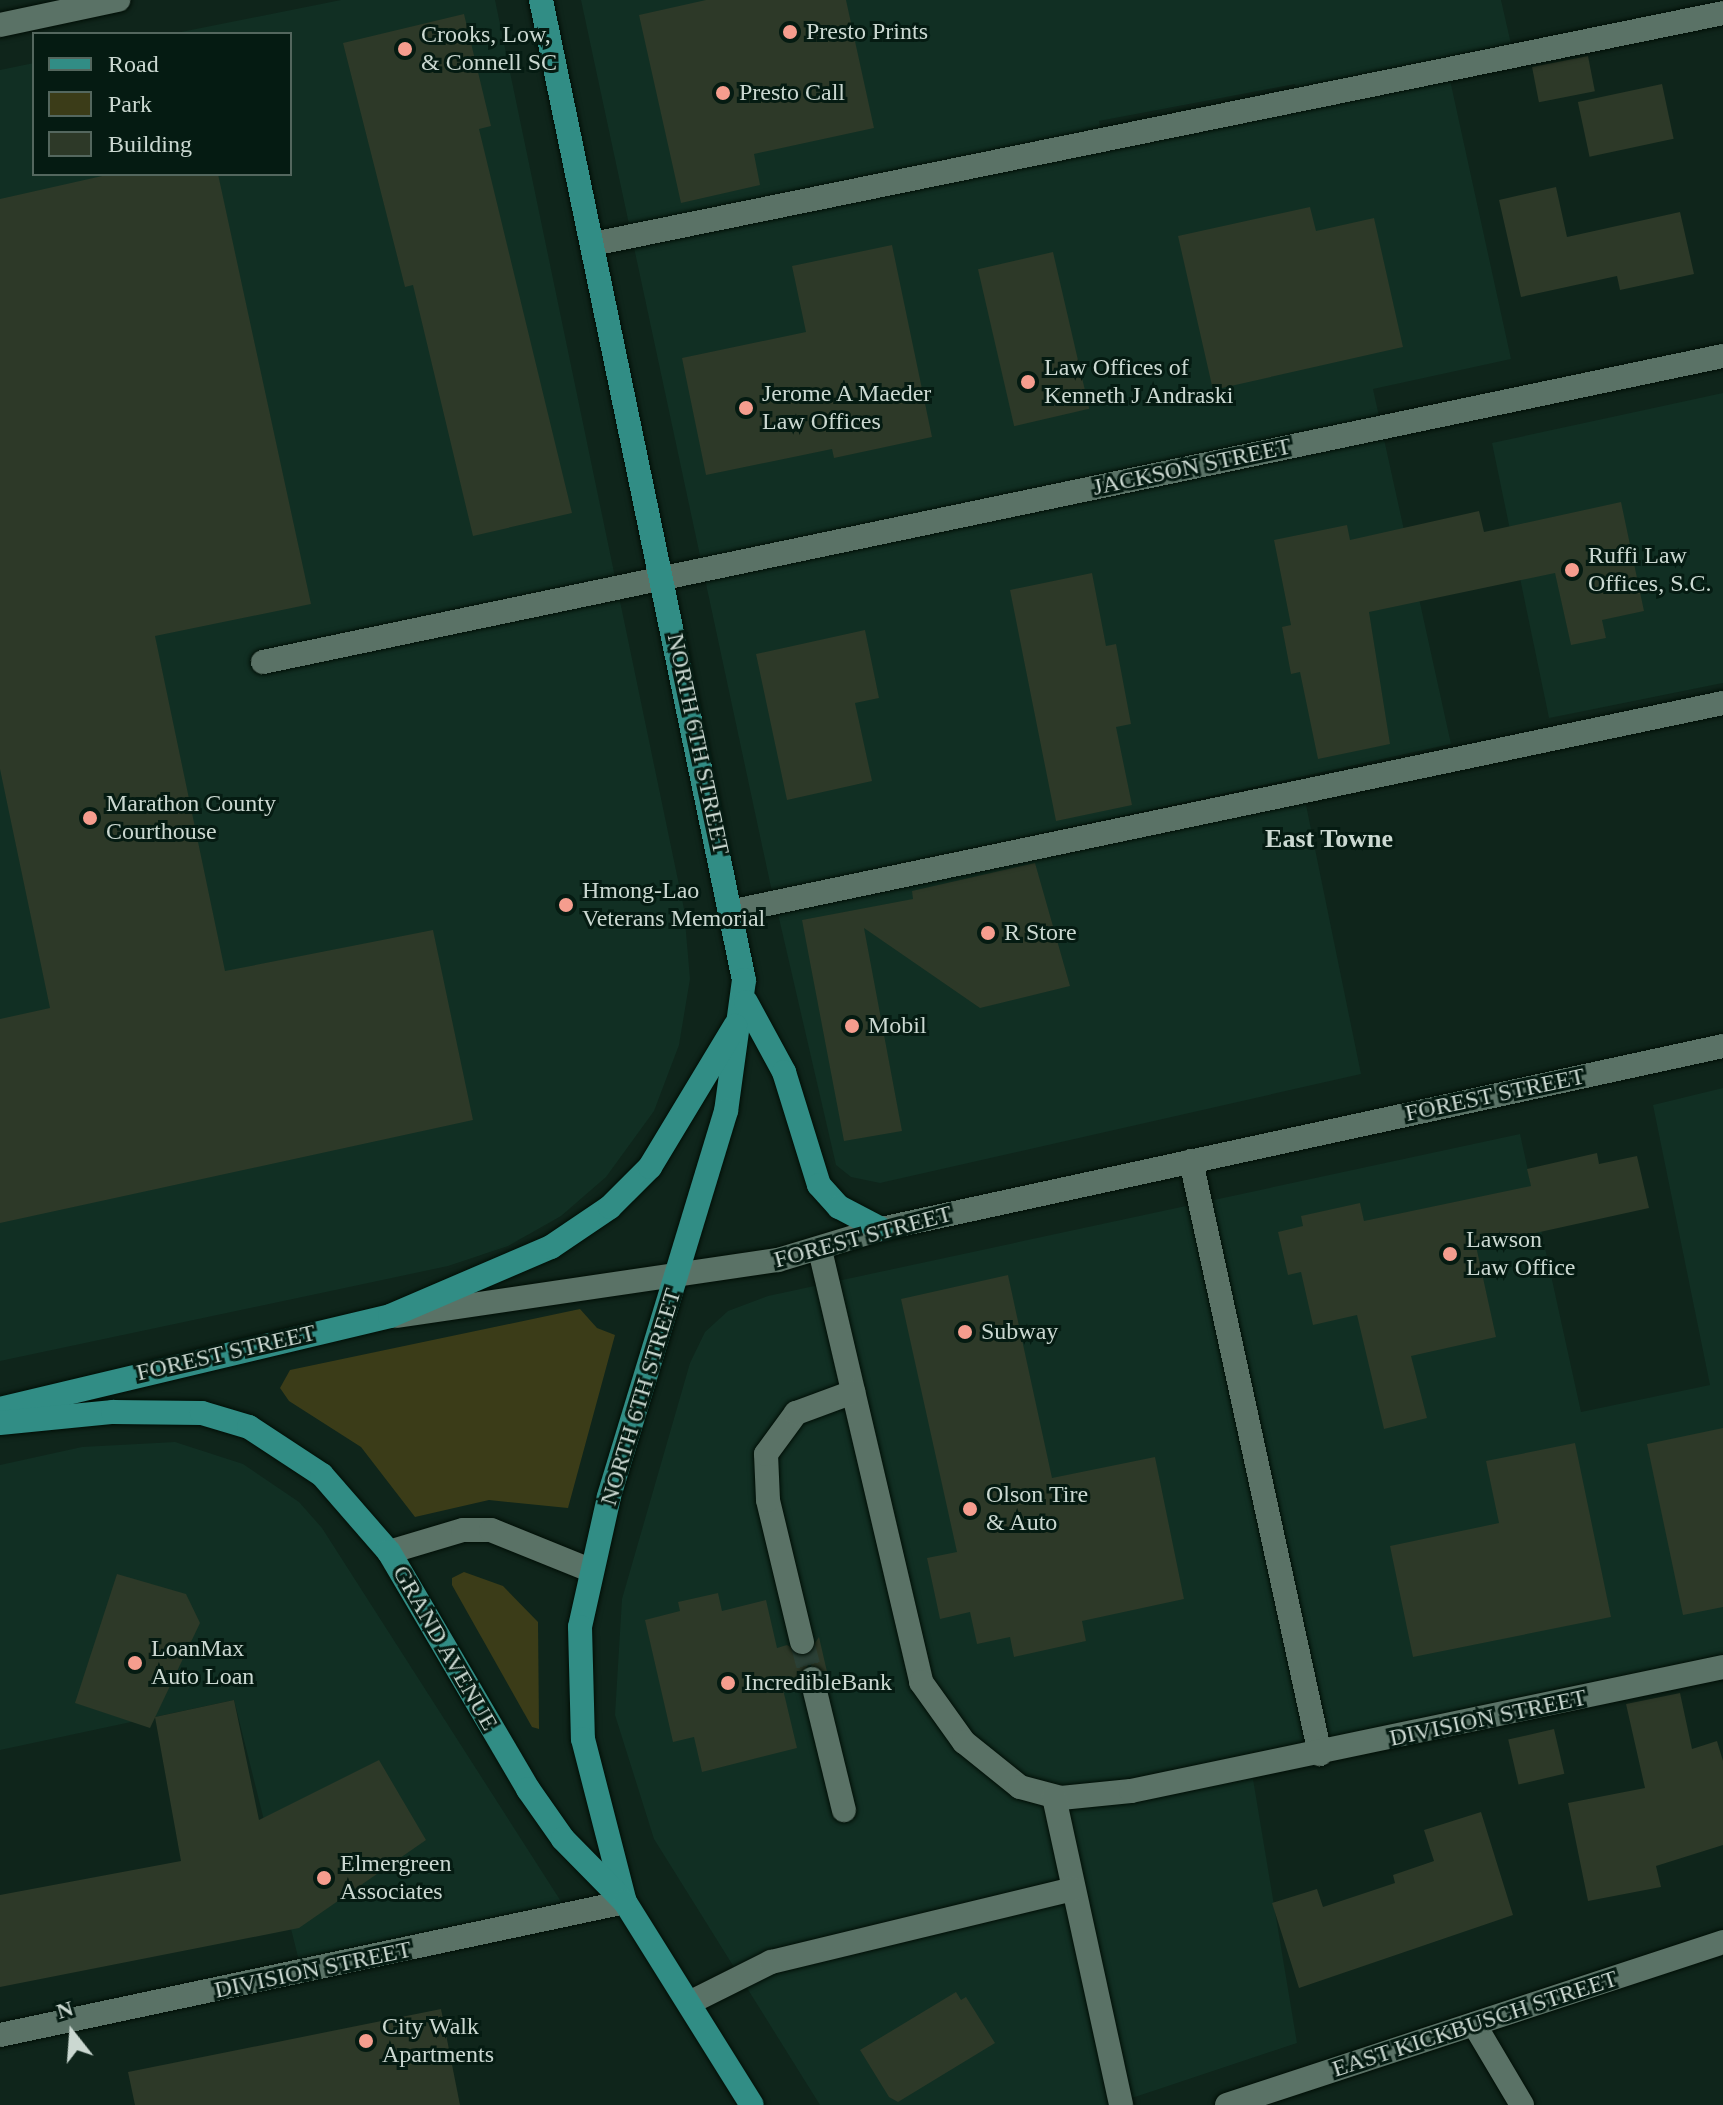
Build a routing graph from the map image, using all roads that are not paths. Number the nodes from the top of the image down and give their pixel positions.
1 (118, 0) edge
2 (541, 0) edge
3 (1723, 13) edge
4 (7, 16) edge
5 (593, 244) junction
6 (1723, 356) edge
7 (662, 578) junction
8 (263, 662) dead end
9 (1723, 703) edge
10 (734, 911) junction
11 (745, 1000) junction
12 (1723, 1046) edge
13 (1191, 1161) junction
14 (881, 1229) junction
15 (820, 1250) junction
16 (679, 1276) junction
17 (390, 1316) junction
18 (853, 1392) junction
19 (0, 1409) edge
20 (0, 1423) edge
21 (389, 1552) junction
22 (590, 1570) junction
23 (802, 1642) tunnel mouth
24 (1723, 1667) edge
25 (812, 1679) tunnel mouth
26 (1320, 1754) junction
27 (1054, 1797) junction
28 (844, 1810) dead end
29 (1073, 1889) junction
30 (625, 1902) junction
31 (1723, 1942) edge
32 (689, 2003) junction
33 (1474, 2024) junction
34 (0, 2035) edge
35 (752, 2105) edge
36 (1121, 2105) edge
37 (1227, 2105) edge
38 (1522, 2105) edge

1 - 4 street
2 - 5 main road, NORTH 6TH STREET
3 - 5 street
5 - 7 main road, NORTH 6TH STREET
6 - 7 street, JACKSON STREET
7 - 8 street, JACKSON STREET
7 - 10 main road, NORTH 6TH STREET
9 - 10 street
10 - 11 main road, NORTH 6TH STREET
11 - 14 main road
11 - 16 main road, NORTH 6TH STREET
11 - 17 main road
12 - 13 street, FOREST STREET
13 - 14 street, FOREST STREET
13 - 26 street
14 - 15 street, FOREST STREET
15 - 16 street, FOREST STREET
15 - 18 street
16 - 17 street, FOREST STREET
16 - 22 main road, NORTH 6TH STREET
17 - 19 main road, FOREST STREET
18 - 23 street
18 - 27 street
20 - 21 main road, GRAND AVENUE
21 - 22 street
21 - 30 main road, GRAND AVENUE
22 - 30 main road, NORTH 6TH STREET
24 - 26 street, DIVISION STREET
25 - 28 street
26 - 27 street, DIVISION STREET
27 - 29 street
29 - 32 street
29 - 36 street
30 - 32 main road, GRAND AVENUE
30 - 34 street, DIVISION STREET
31 - 33 street, EAST KICKBUSCH STREET
32 - 35 main road, GRAND AVENUE
33 - 37 street, EAST KICKBUSCH STREET
33 - 38 street

